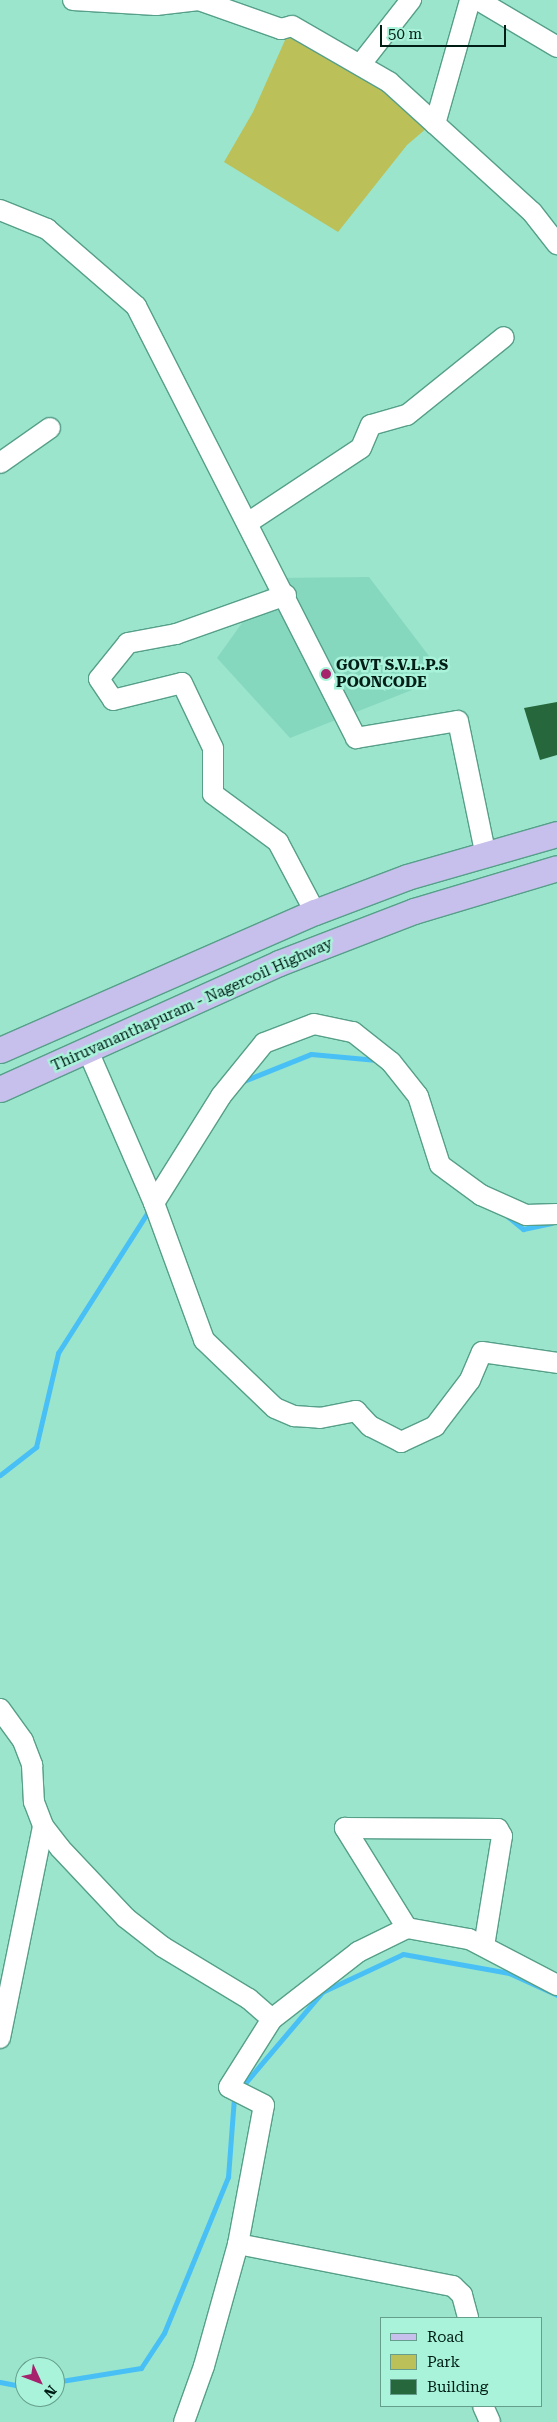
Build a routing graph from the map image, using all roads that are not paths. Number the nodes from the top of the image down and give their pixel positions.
1 (73, 0) edge
2 (411, 0) edge
3 (470, 0) edge
4 (478, 0) edge
5 (557, 48) edge
6 (360, 65) junction
7 (435, 124) junction
8 (0, 210) edge
9 (557, 244) edge
10 (504, 337) dead end
11 (50, 428) dead end
12 (0, 463) edge
13 (249, 522) junction
14 (286, 595) junction
15 (557, 834) edge
16 (486, 856) junction
17 (557, 868) edge
18 (315, 912) junction
19 (0, 1050) edge
20 (88, 1051) junction
21 (0, 1089) edge
22 (154, 1203) junction
23 (557, 1214) edge
24 (557, 1362) edge
25 (0, 1709) edge
26 (43, 1826) junction
27 (407, 1928) junction
28 (484, 1946) junction
29 (557, 1985) edge
30 (272, 2019) junction
31 (0, 2038) edge
32 (238, 2244) junction
33 (468, 2317) edge
34 (483, 2407) edge
35 (184, 2422) edge
36 (490, 2422) edge

1 - 6 street
2 - 6 street
3 - 7 street
4 - 5 street
6 - 7 street
7 - 9 street
8 - 13 street
10 - 13 street
11 - 12 street
13 - 14 street
14 - 16 street
14 - 18 street
15 - 16 main road
16 - 18 main road
17 - 20 main road, Thiruvananthapuram - Nagercoil Highway
18 - 19 main road
20 - 21 main road, Thiruvananthapuram - Nagercoil Highway
20 - 22 street
22 - 23 street
22 - 24 street
25 - 26 street
26 - 30 street
26 - 31 street
27 - 28 street
27 - 28 street
27 - 30 street
28 - 29 street
30 - 32 street
32 - 33 street
32 - 35 street
34 - 36 street

